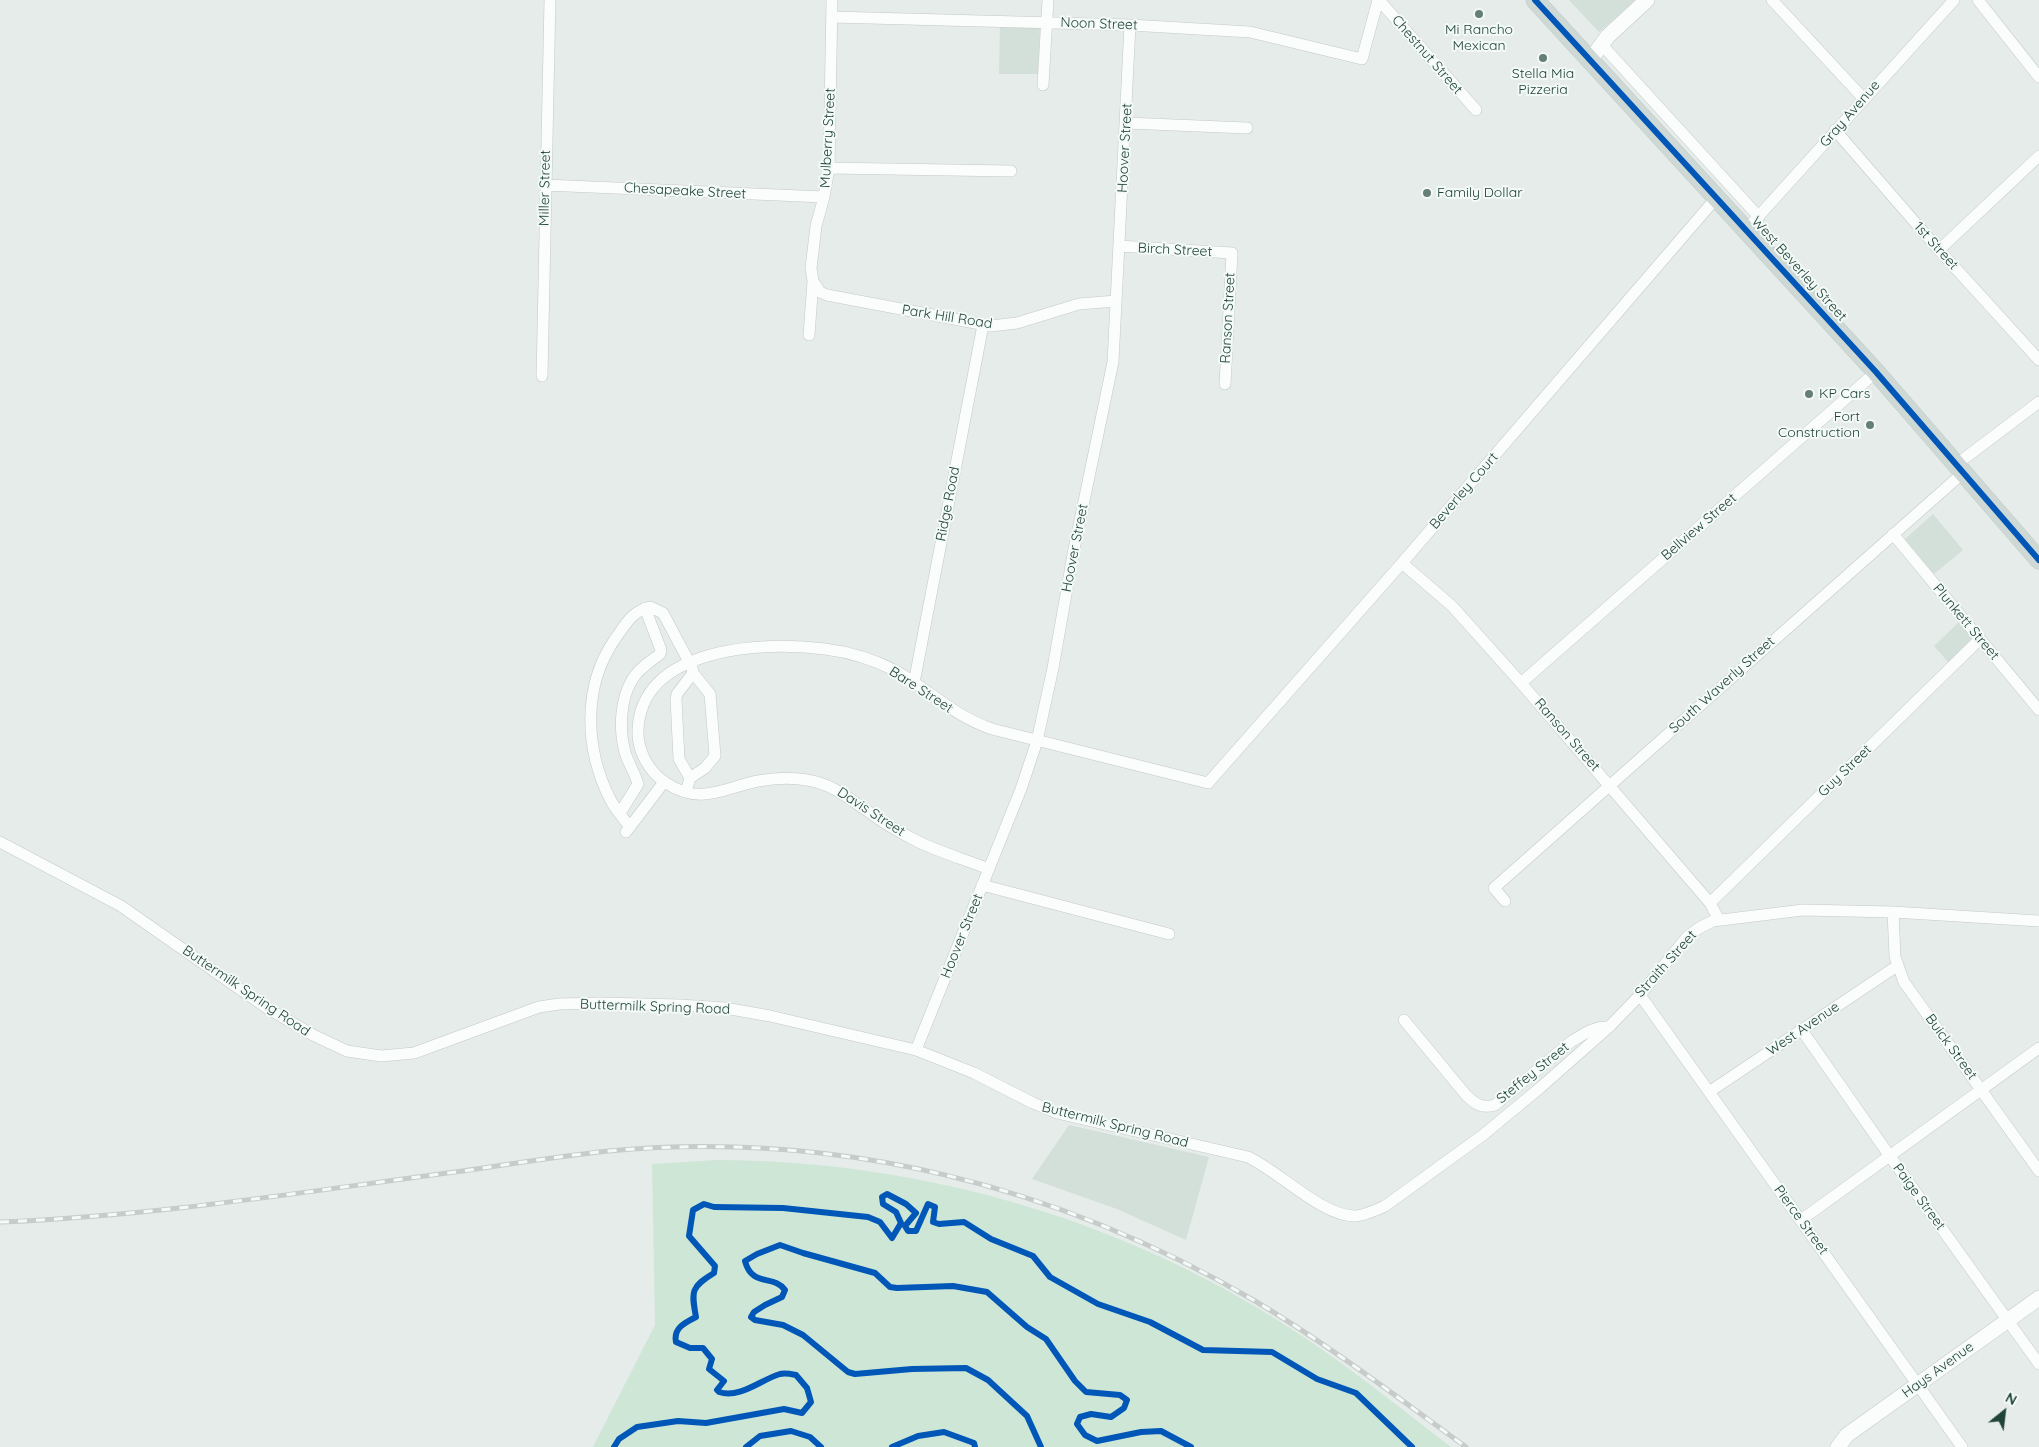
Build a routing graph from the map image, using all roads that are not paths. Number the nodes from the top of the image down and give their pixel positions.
1 (550, 0) edge
2 (832, 0) edge
3 (1048, 0) edge
4 (1378, 0) edge
5 (1535, 0) edge
6 (1646, 0) edge
7 (1772, 0) edge
8 (1954, 0) edge
9 (1978, 0) edge
10 (832, 17) junction
11 (1047, 22) junction
12 (1130, 25) junction
13 (1602, 45) junction
14 (1591, 60) junction
15 (2039, 77) edge
16 (1043, 85) dead end
17 (1863, 98) junction
18 (1476, 110) dead end
19 (1126, 124) junction
20 (1247, 128) dead end
21 (1835, 130) junction
22 (2039, 156) edge
23 (829, 168) junction
24 (1011, 171) dead end
25 (545, 185) junction
26 (1717, 197) junction
27 (824, 198) junction
28 (1753, 223) junction
29 (1119, 246) junction
30 (1939, 250) junction
31 (1232, 253) joint
32 (813, 281) junction
33 (1116, 301) junction
34 (983, 325) junction
35 (809, 335) dead end
36 (2039, 360) edge
37 (1876, 372) junction
38 (542, 376) dead end
39 (1225, 384) dead end
40 (2039, 402) edge
41 (1960, 468) junction
42 (1893, 534) junction
43 (2039, 560) edge
44 (1402, 563) junction
45 (645, 608) junction
46 (1980, 639) junction
47 (691, 666) junction
48 (914, 682) junction
49 (1521, 683) junction
50 (2039, 710) edge
51 (1037, 741) junction
52 (690, 778) junction
53 (664, 782) junction
54 (1208, 783) joint
55 (1610, 784) junction
56 (686, 792) junction
57 (620, 813) junction
58 (0, 842) edge
59 (989, 869) junction
60 (982, 885) junction
61 (1505, 901) dead end
62 (1710, 902) junction
63 (1893, 912) junction
64 (1719, 920) junction
65 (2039, 921) edge
66 (1169, 934) dead end
67 (1897, 966) junction
68 (1640, 995) junction
69 (1404, 1020) dead end
70 (1609, 1027) junction
71 (1802, 1029) junction
72 (2039, 1048) edge
73 (916, 1050) junction
74 (1981, 1090) junction
75 (1709, 1092) junction
76 (1889, 1156) junction
77 (2039, 1171) edge
78 (1367, 1213) joint
79 (1801, 1220) junction
80 (2039, 1298) edge
81 (2008, 1320) junction
82 (2039, 1364) edge
83 (1918, 1384) junction
84 (1839, 1446) edge
85 (1962, 1447) edge

1 - 25 street, Miller Street
2 - 10 street, Mulberry Street
3 - 11 street
4 - 12 street, Noon Street
4 - 18 street, Chestnut Street
5 - 14 main road, West Beverley Street
6 - 13 street
7 - 17 street
8 - 17 street, Gray Avenue
9 - 15 street
10 - 11 street, Noon Street
10 - 23 street, Mulberry Street
11 - 12 street, Noon Street
11 - 16 street
12 - 19 street, Hoover Street
13 - 14 street
13 - 28 street, West Beverley Street
14 - 26 main road, West Beverley Street
17 - 21 street, Gray Avenue
19 - 20 street
19 - 29 street, Hoover Street
21 - 28 street, Gray Avenue
21 - 30 street, 1st Street
22 - 30 street
23 - 24 street
23 - 27 street, Mulberry Street
25 - 27 street, Chesapeake Street
25 - 38 street, Miller Street
26 - 28 main road, West Beverley Street
26 - 44 street, Beverley Court
27 - 32 street, Mulberry Street
28 - 37 main road, West Beverley Street
29 - 31 street, Birch Street
29 - 33 street, Hoover Street
30 - 36 street, 1st Street
31 - 39 street, Ranson Street
32 - 34 street, Park Hill Road
32 - 35 street, Mulberry Street
33 - 34 street, Park Hill Road
33 - 51 street, Hoover Street
34 - 48 street, Ridge Road
37 - 41 main road, West Beverley Street
37 - 49 street, Bellview Street
40 - 41 street, South Waverly Street
41 - 42 street, South Waverly Street
41 - 43 main road, West Beverley Street
42 - 46 street, Plunkett Street
42 - 55 street, South Waverly Street
44 - 49 street, Ranson Street
44 - 54 street, Beverley Court
45 - 47 street
45 - 57 street
45 - 57 street
46 - 50 street, Plunkett Street
46 - 62 street, Guy Street
47 - 48 street, Bare Street
47 - 52 street
47 - 52 street
47 - 53 street, Bare Street
48 - 51 street, Bare Street
49 - 55 street, Ranson Street
51 - 54 street, Bare Street
51 - 59 street, Hoover Street
52 - 56 street
53 - 56 street, Davis Street
53 - 57 street
55 - 61 street, South Waverly Street
55 - 62 street, Ranson Street
56 - 59 street, Davis Street
58 - 73 street, Buttermilk Spring Road
59 - 60 street, Hoover Street
60 - 66 street
60 - 73 street, Hoover Street
62 - 64 street, Ranson Street
63 - 64 street, Straith Street
63 - 65 street, Straith Street
63 - 67 street, Buick Street
64 - 68 street, Straith Street
67 - 71 street, West Avenue
67 - 74 street, Buick Street
68 - 70 street, Straith Street
68 - 75 street, Pierce Street
69 - 70 street, Steffey Street
70 - 78 street, Straith Street
71 - 75 street, West Avenue
71 - 76 street, Paige Street
72 - 74 street
73 - 78 street, Buttermilk Spring Road
74 - 76 street
74 - 77 street, Buick Street
75 - 79 street, Pierce Street
76 - 79 street
76 - 81 street, Paige Street
79 - 83 street, Pierce Street
80 - 81 street, Hays Avenue
81 - 82 street, Paige Street
81 - 83 street, Hays Avenue
83 - 84 street, Hays Avenue
83 - 85 street, Pierce Street

